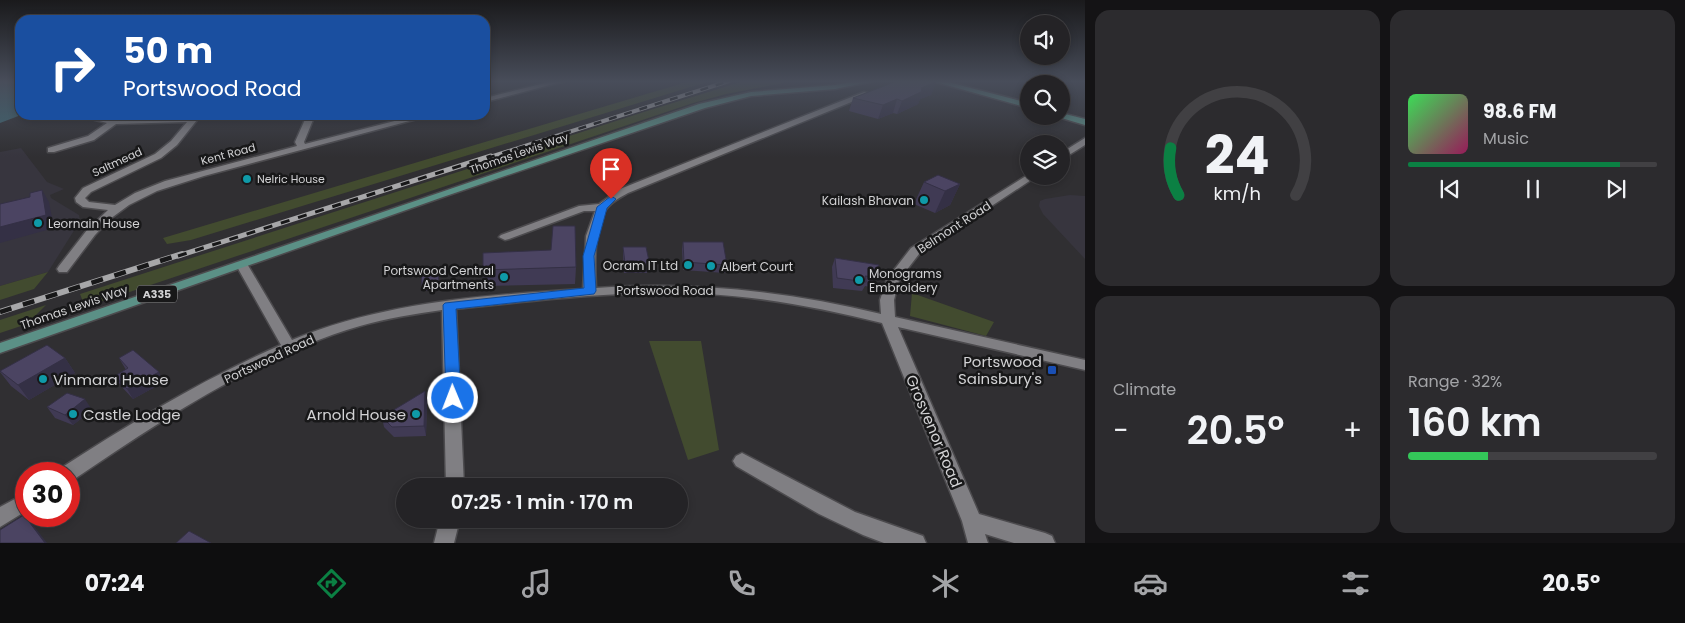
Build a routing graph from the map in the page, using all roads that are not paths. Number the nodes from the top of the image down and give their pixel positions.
1 (701, 106) edge
2 (835, 106) edge
3 (1070, 118) edge
4 (104, 120) edge
5 (146, 120) edge
6 (193, 120) edge
7 (309, 120) edge
8 (408, 120) edge
9 (114, 122) junction
10 (1085, 122) edge
11 (1085, 141) edge
12 (303, 147) junction
13 (51, 150) dead end
14 (1070, 151) edge
15 (1020, 184) edge
16 (602, 207) junction
17 (118, 208) junction
18 (505, 237) dead end
19 (242, 265) junction
20 (64, 269) dead end
21 (590, 291) junction
22 (450, 305) junction
23 (888, 320) junction
24 (0, 348) edge
25 (289, 348) junction
26 (1085, 365) edge
27 (742, 461) dead end
28 (80, 466) edge
29 (455, 478) edge
30 (15, 508) edge
31 (0, 518) edge
32 (972, 521) junction
33 (448, 528) edge
34 (444, 543) edge
35 (916, 543) edge
36 (978, 543) edge
37 (1045, 543) edge

1 - 19 main road, Thomas Lewis Way / A335
2 - 16 street
3 - 10 main road
4 - 9 street, Saltmead
5 - 9 street, Saltmead
6 - 17 street, Saltmead
7 - 12 street
8 - 12 street, Kent Road
9 - 13 street
11 - 14 street
12 - 17 street, Kent Road
15 - 23 street, Belmont Road
16 - 18 street
16 - 21 street
17 - 20 street, Kent Road
19 - 24 main road, Thomas Lewis Way / A335
19 - 25 street
21 - 22 street, Portswood Road
21 - 23 street, Portswood Road
22 - 25 street, Portswood Road
22 - 29 street
23 - 26 street, Portswood Road
23 - 32 street, Grosvenor Road
25 - 28 street, Portswood Road
27 - 35 street
30 - 31 street
32 - 36 street, Grosvenor Road
32 - 37 street
33 - 34 street

